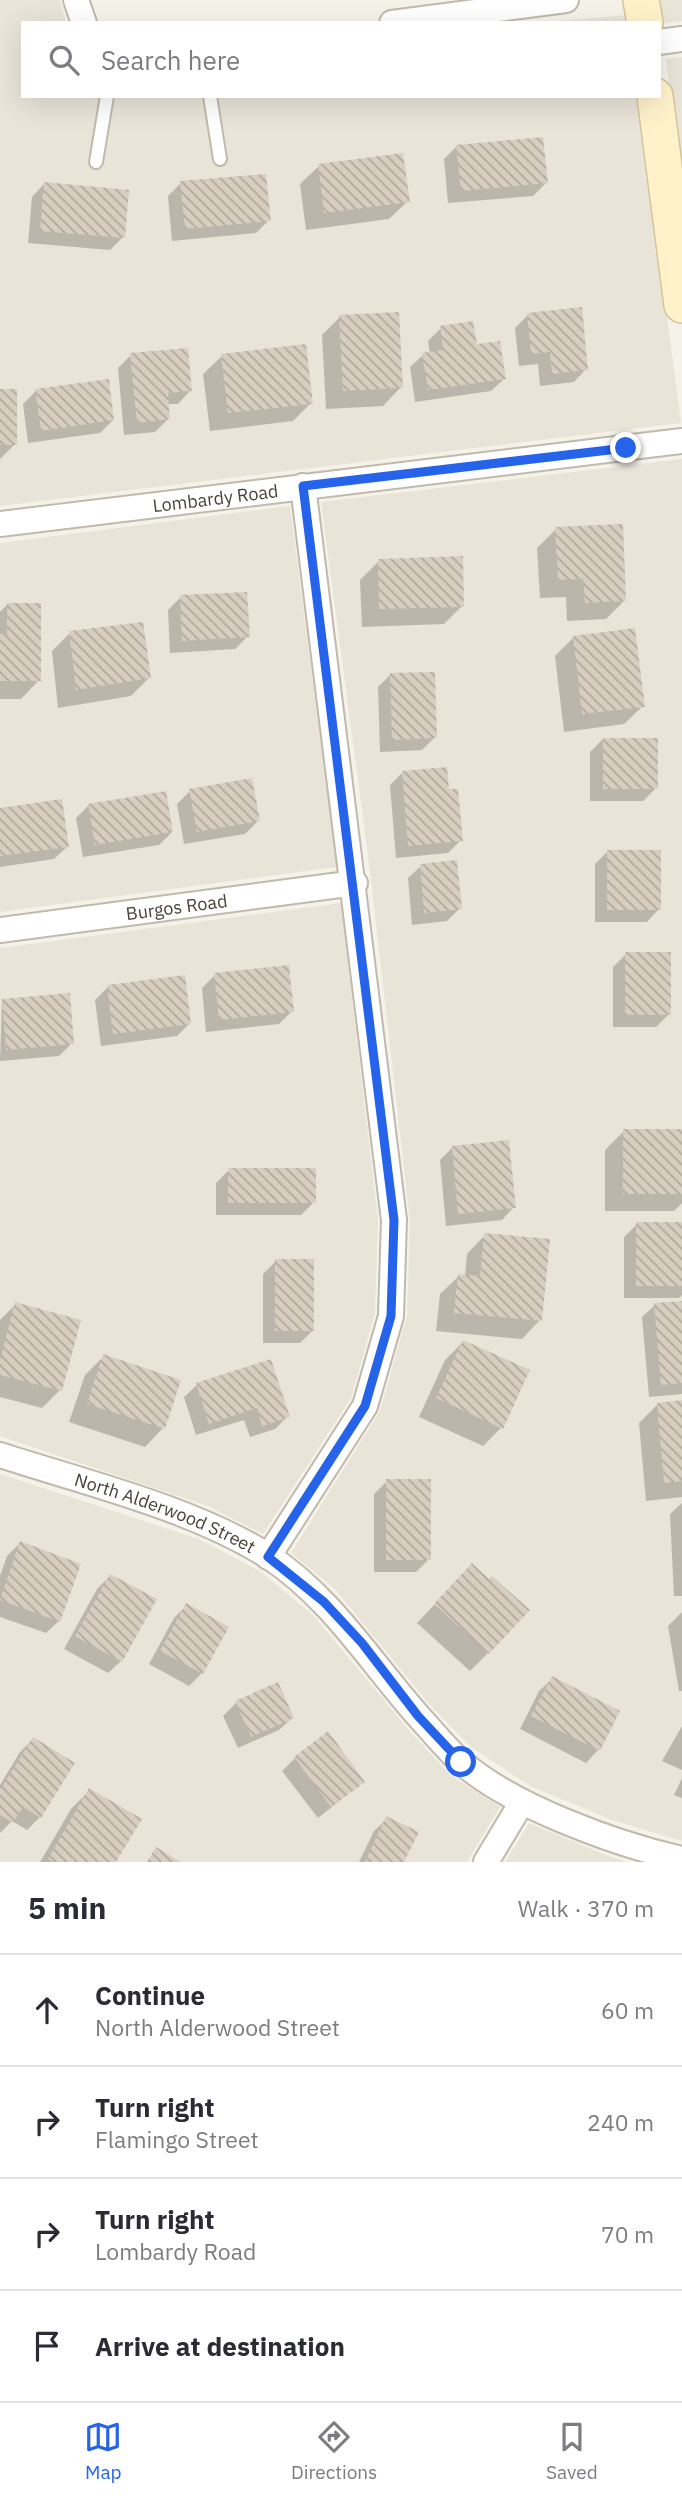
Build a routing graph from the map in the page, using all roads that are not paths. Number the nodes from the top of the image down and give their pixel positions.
1 (76, 0) edge
2 (566, 0) edge
3 (641, 0) edge
4 (83, 21) edge
5 (407, 21) edge
6 (645, 21) edge
7 (682, 39) edge
8 (661, 42) edge
9 (107, 98) edge
10 (211, 98) edge
11 (655, 98) edge
12 (219, 159) dead end
13 (96, 162) dead end
14 (682, 305) edge
15 (682, 441) edge
16 (303, 486) junction
17 (0, 524) edge
18 (355, 883) junction
19 (0, 930) edge
20 (0, 1455) edge
21 (268, 1557) junction
22 (523, 1802) junction
23 (682, 1859) edge
24 (486, 1862) edge

1 - 4 street
2 - 5 street
3 - 6 street
7 - 8 street
9 - 13 lane
10 - 12 lane
11 - 14 street
15 - 16 street, Lombardy Road
16 - 17 street, Lombardy Road
16 - 18 street
18 - 19 street, Burgos Road
18 - 21 street
20 - 21 street, North Alderwood Street
21 - 22 street, North Alderwood Street
22 - 23 street, North Alderwood Street
22 - 24 street

